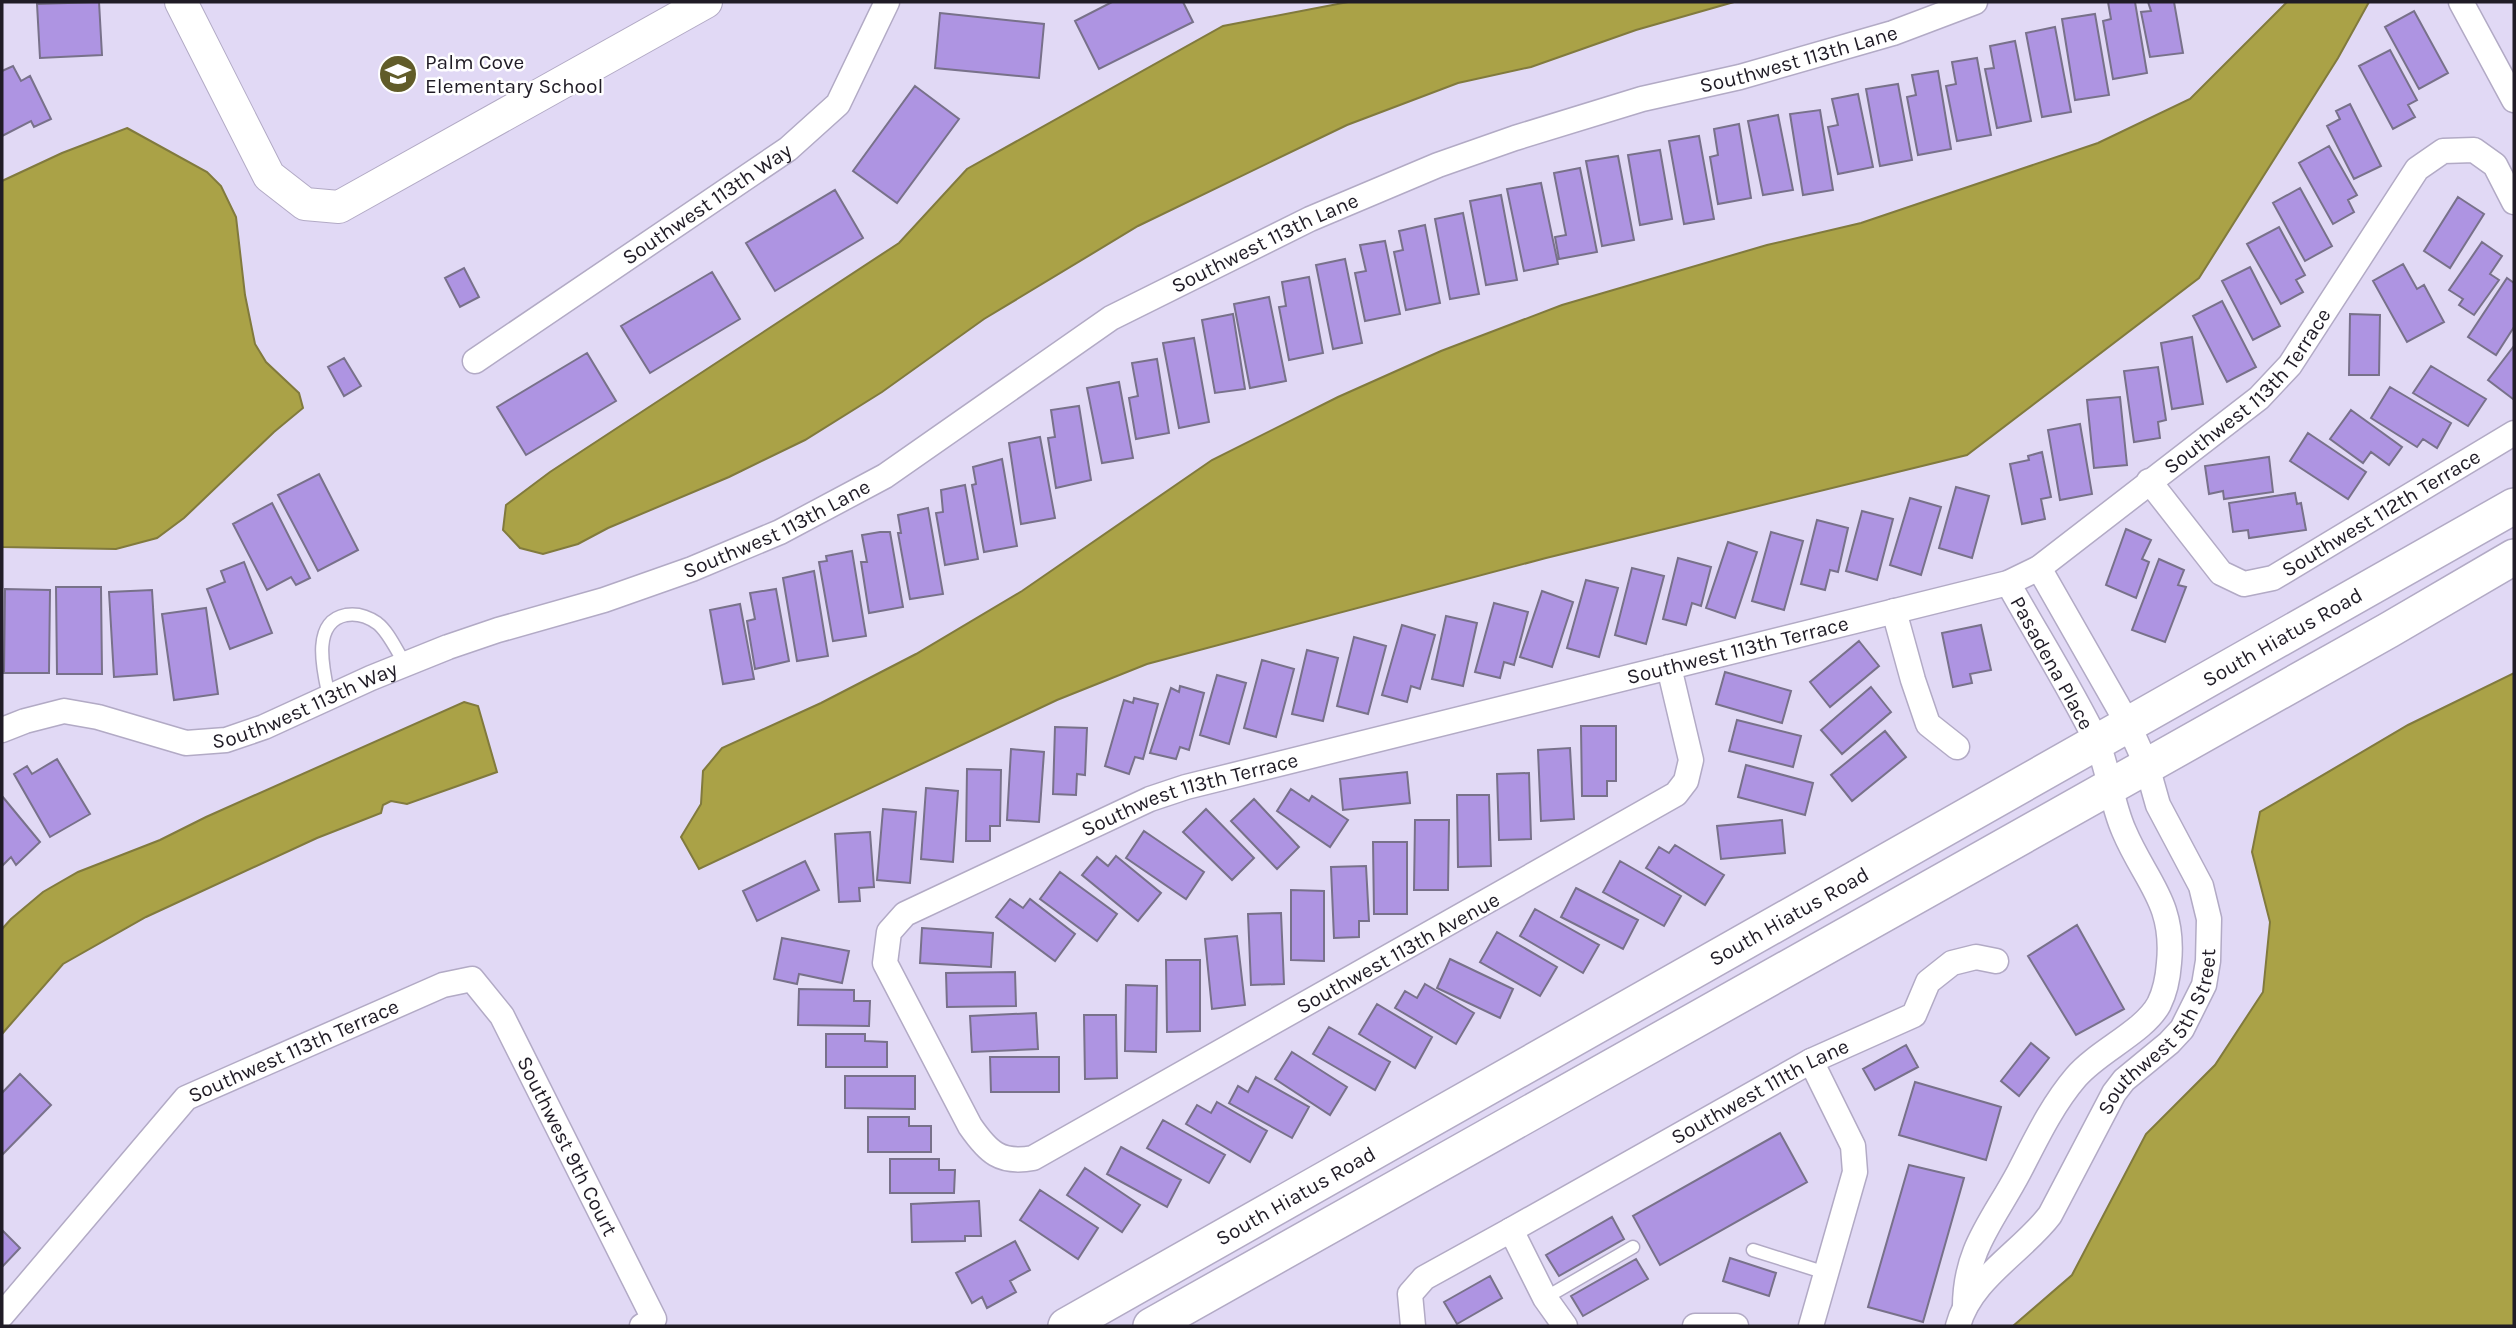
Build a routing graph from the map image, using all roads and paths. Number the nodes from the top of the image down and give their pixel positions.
1 (181, 2) edge
2 (706, 2) edge
3 (887, 2) edge
4 (1975, 2) edge
5 (2461, 2) edge
6 (2513, 95) edge
7 (2514, 202) edge
8 (475, 361) dead end
9 (2514, 433) edge
10 (2149, 481) junction
11 (2514, 506) edge
12 (2506, 558) edge
13 (2039, 568) junction
14 (2008, 583) junction
15 (604, 600) joint
16 (1894, 611) junction
17 (406, 664) junction
18 (1670, 667) junction
19 (329, 698) junction
20 (2127, 724) junction
21 (2, 730) edge
22 (2097, 742) junction
23 (1956, 747) dead end
24 (2147, 766) junction
25 (2110, 785) junction
26 (1996, 961) dead end
27 (472, 979) joint
28 (1811, 1061) junction
29 (998, 1156) joint
30 (1511, 1230) junction
31 (1633, 1247) dead end
32 (1754, 1250) dead end
33 (1826, 1273) junction
34 (1545, 1298) junction
35 (2, 1315) edge
36 (1961, 1317) edge
37 (652, 1324) edge
38 (1066, 1326) edge
39 (1151, 1326) edge
40 (1413, 1326) edge
41 (1564, 1326) edge
42 (1695, 1326) edge
43 (1736, 1326) edge
44 (1811, 1326) edge

1 - 2 street
3 - 8 street, Southwest 113th Way
4 - 15 street, Southwest 113th Lane
5 - 6 street
7 - 10 street, Southwest 113th Terrace
9 - 10 street, Southwest 112th Terrace
10 - 13 street, Southwest 113th Terrace
11 - 20 main road, South Hiatus Road
12 - 24 main road, South Hiatus Road
13 - 14 street, Southwest 113th Terrace
13 - 20 street, Pasadena Place
14 - 16 street, Southwest 113th Terrace
14 - 22 street, Pasadena Place
15 - 17 street, Southwest 113th Way
16 - 18 street, Southwest 113th Terrace
16 - 23 street
17 - 19 street, Southwest 113th Way
17 - 19 lane
18 - 29 street, Southwest 113th Avenue
18 - 29 street, Southwest 113th Terrace
19 - 21 street, Southwest 113th Way
20 - 22 main road, South Hiatus Road
20 - 24 street, Southwest 5th Street
22 - 25 street, Southwest 5th Street
22 - 38 main road, South Hiatus Road
24 - 25 main road, South Hiatus Road
24 - 36 street, Southwest 5th Street
25 - 36 street, Southwest 5th Street
25 - 39 main road, South Hiatus Road
26 - 28 street, Southwest 111th Lane
27 - 35 street, Southwest 113th Terrace
27 - 37 street, Southwest 9th Court
28 - 30 street, Southwest 111th Lane
28 - 33 street
30 - 34 street
30 - 40 street, Southwest 111th Lane
31 - 34 lane
32 - 33 lane
33 - 44 street
34 - 41 street
42 - 43 street

